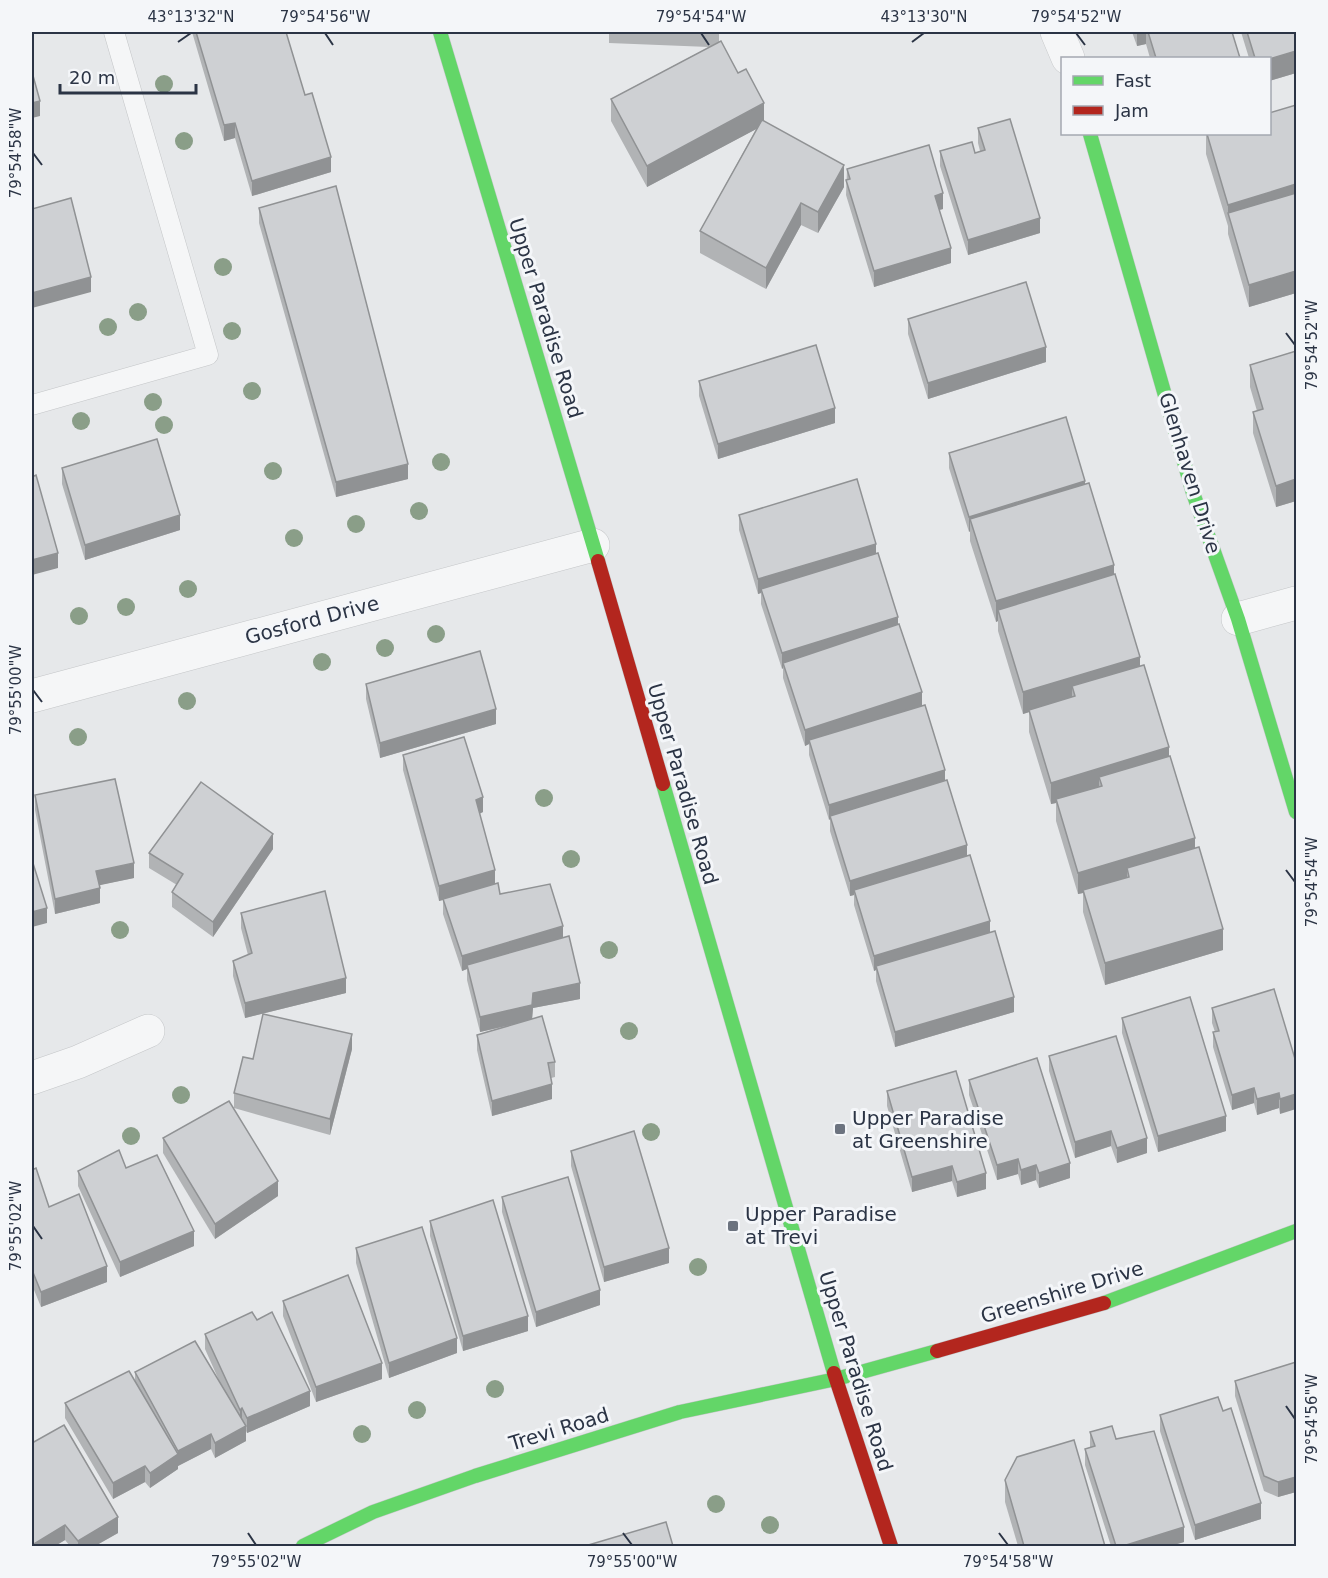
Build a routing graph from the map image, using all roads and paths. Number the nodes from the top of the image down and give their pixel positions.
1 (114, 32) edge
2 (440, 32) edge
3 (1057, 32) edge
4 (1068, 57) edge
5 (1089, 135) edge
6 (32, 405) edge
7 (593, 545) junction
8 (1296, 603) edge
9 (1238, 619) junction
10 (32, 696) edge
11 (1296, 812) edge
12 (148, 1032) dead end
13 (32, 1078) edge
14 (1296, 1231) edge
15 (836, 1379) junction
16 (303, 1546) edge
17 (891, 1546) edge

1 - 6 lane
2 - 7 street, Upper Paradise Road
3 - 4 street
5 - 9 street, Glenhaven Drive
7 - 10 street, Gosford Drive
7 - 15 street, Upper Paradise Road
8 - 9 street
9 - 11 street, Glenhaven Drive
12 - 13 street
14 - 15 street, Greenshire Drive
15 - 16 street, Trevi Road
15 - 17 street, Upper Paradise Road

